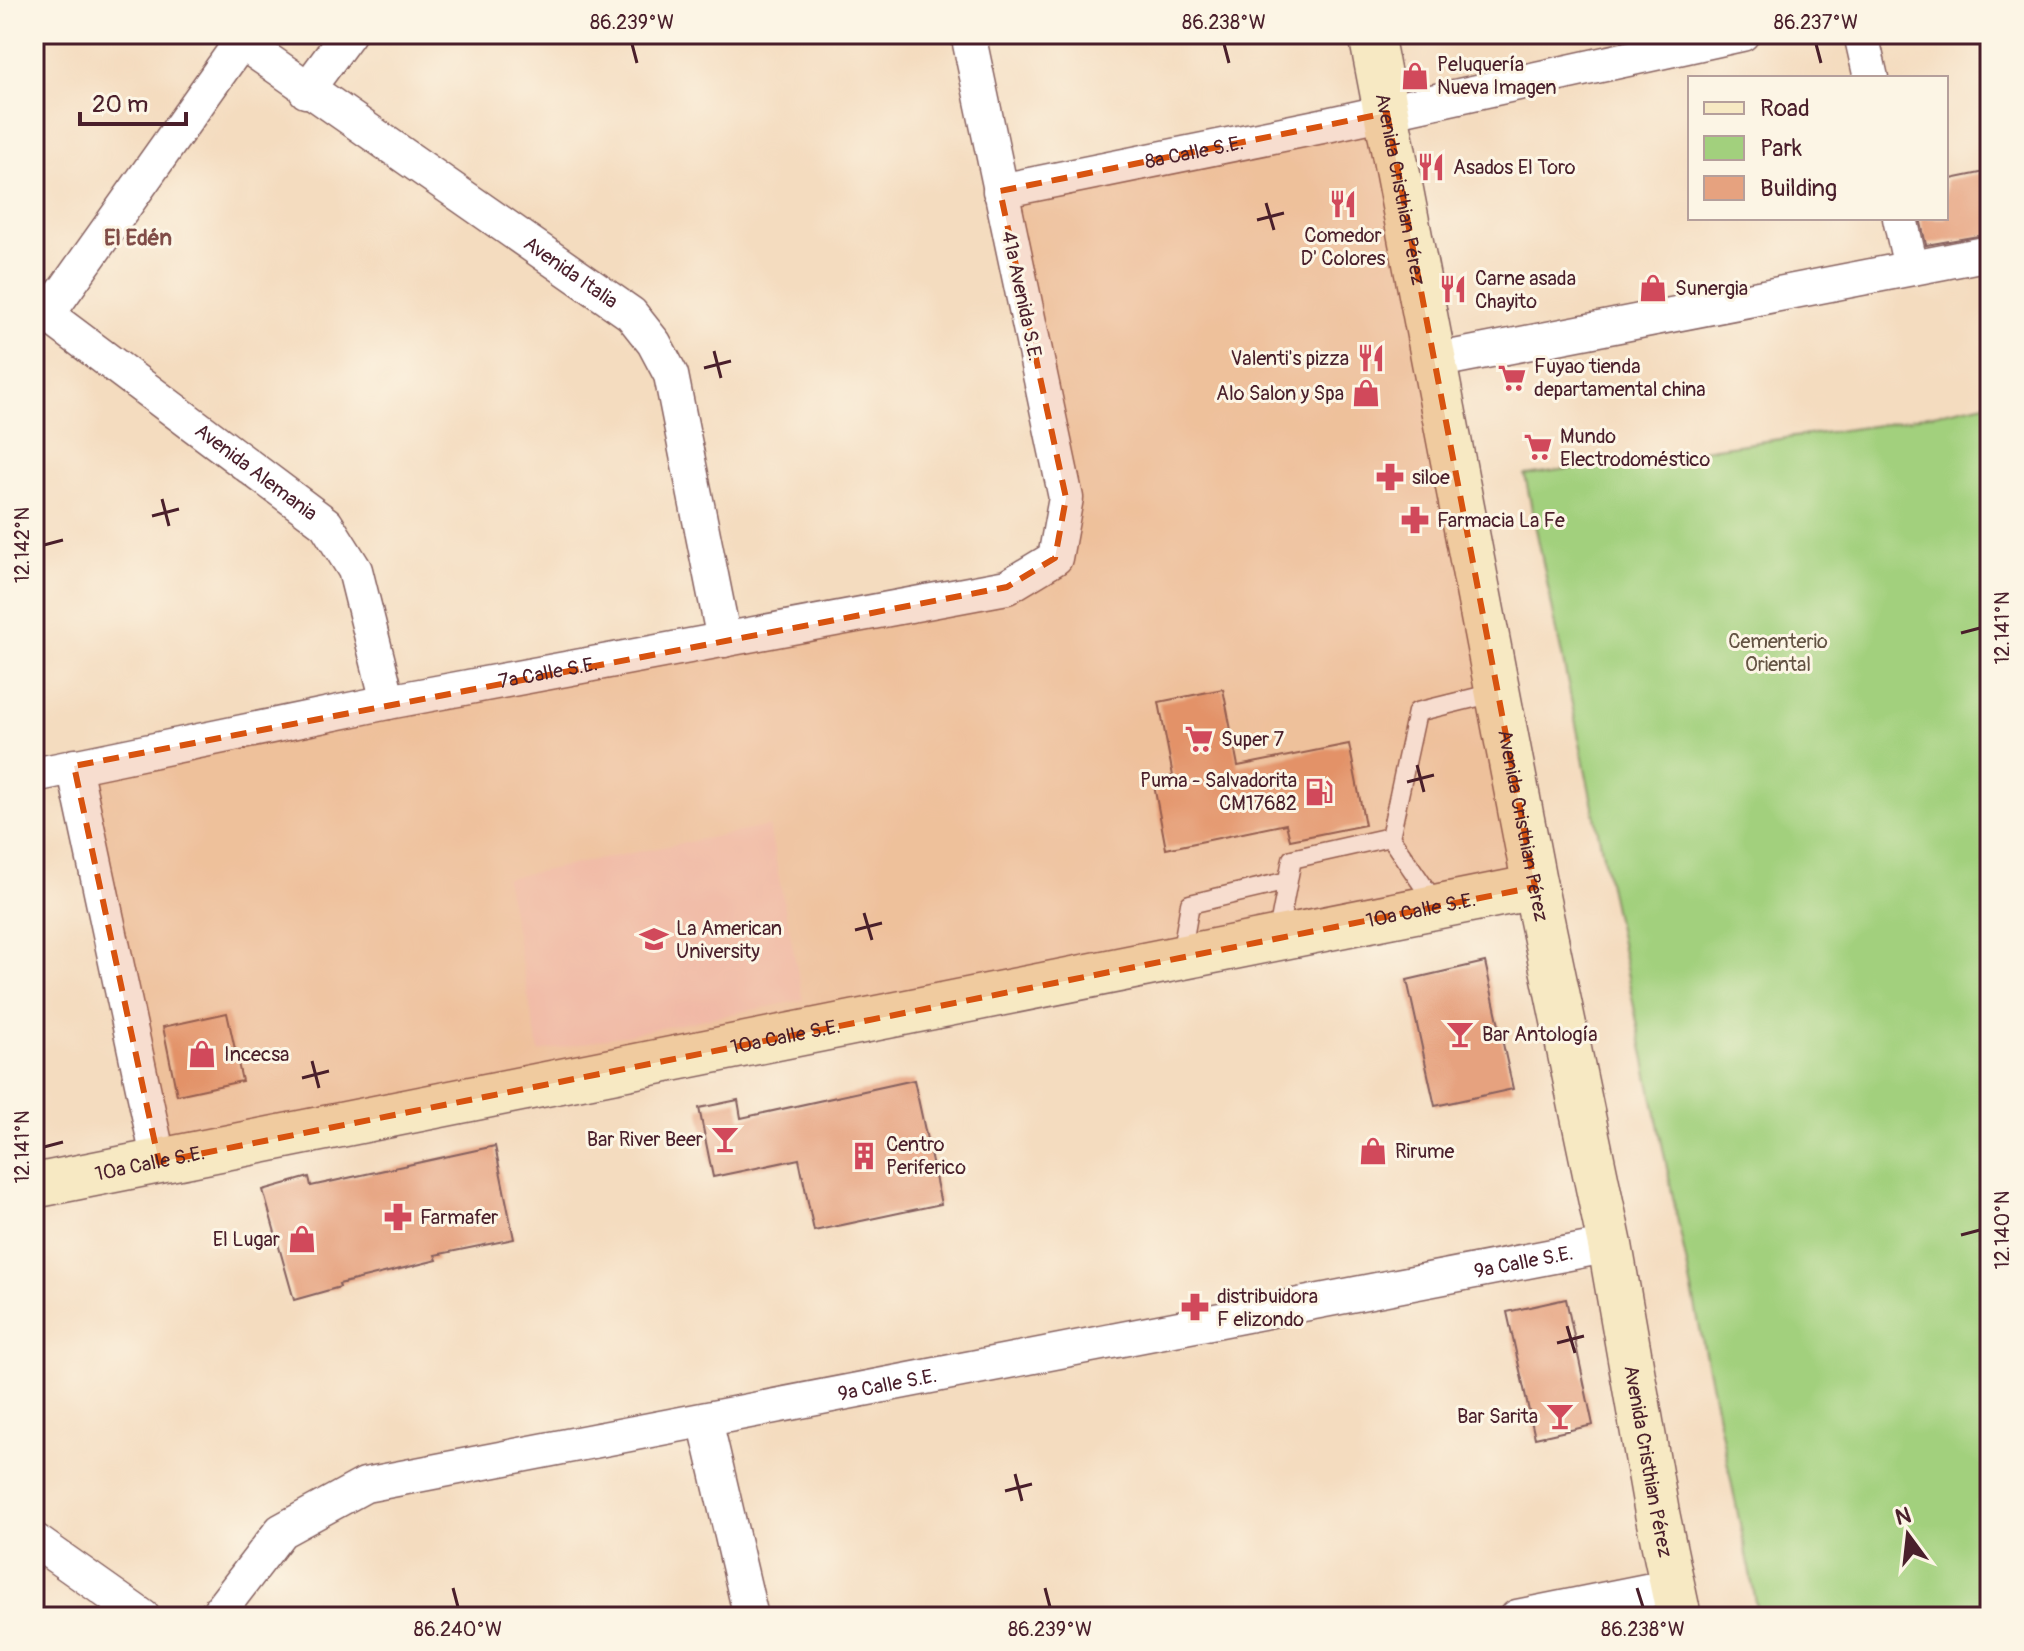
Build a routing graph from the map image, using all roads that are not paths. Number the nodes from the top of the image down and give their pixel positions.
1 (348, 34) edge
2 (968, 34) edge
3 (1371, 34) edge
4 (1742, 34) edge
5 (1861, 34) edge
6 (235, 38) edge
7 (1871, 76) edge
8 (306, 91) junction
9 (1387, 113) junction
10 (1000, 191) junction
11 (1900, 220) edge
12 (1990, 253) edge
13 (1911, 268) junction
14 (41, 310) edge
15 (1434, 361) junction
16 (1055, 558) joint
17 (724, 640) junction
18 (1498, 692) junction
19 (388, 702) junction
20 (74, 766) junction
21 (34, 775) edge
22 (1390, 837) junction
23 (1288, 881) junction
24 (1535, 887) junction
25 (1437, 906) junction
26 (1277, 938) junction
27 (1181, 957) junction
28 (159, 1162) junction
29 (34, 1186) edge
30 (1610, 1245) junction
31 (705, 1420) junction
32 (34, 1540) edge
33 (1675, 1601) edge
34 (143, 1617) edge
35 (215, 1617) edge
36 (751, 1617) edge
37 (1517, 1617) edge

1 - 8 street
2 - 10 street, 41a Avenida S.E.
3 - 9 street, Avenida Cristhian Pérez
4 - 9 street, 8a Calle S.E.
5 - 7 street
6 - 8 street, Avenida Italia
6 - 14 street
8 - 17 street, Avenida Italia
9 - 10 street, 8a Calle S.E.
9 - 15 street, Avenida Cristhian Pérez
10 - 16 street, 41a Avenida S.E.
11 - 13 street
12 - 13 street
13 - 15 street
14 - 19 street, Avenida Alemania
15 - 18 street, Avenida Cristhian Pérez
16 - 17 street, 7a Calle S.E.
17 - 19 street, 7a Calle S.E.
18 - 22 lane
18 - 24 street, Avenida Cristhian Pérez
19 - 20 street, 7a Calle S.E.
20 - 21 street, 7a Calle S.E.
20 - 28 street
22 - 23 lane
22 - 25 lane
23 - 26 lane
23 - 27 lane
24 - 25 street, 10a Calle S.E.
24 - 30 street, Avenida Cristhian Pérez
25 - 26 street, 10a Calle S.E.
26 - 27 street, 10a Calle S.E.
27 - 28 street, 10a Calle S.E.
28 - 29 street, 10a Calle S.E.
30 - 31 street, 9a Calle S.E.
30 - 33 street, Avenida Cristhian Pérez
31 - 35 street, 9a Calle S.E.
31 - 36 street
32 - 34 street
33 - 37 street

